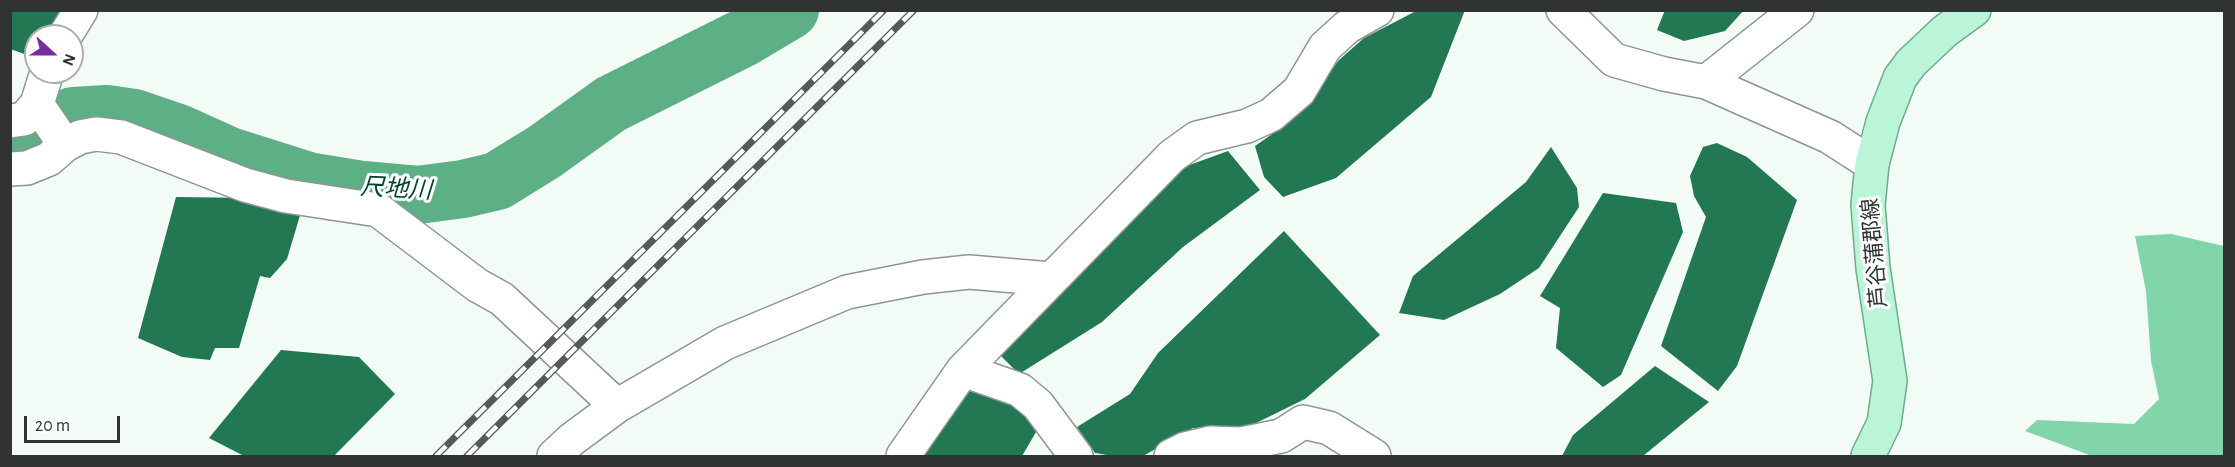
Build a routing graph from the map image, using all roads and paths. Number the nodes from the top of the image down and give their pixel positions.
1 (81, 10) edge
2 (1377, 10) edge
3 (1563, 10) edge
4 (1797, 10) edge
5 (1974, 10) edge
6 (72, 24) edge
7 (1706, 82) junction
8 (42, 84) edge
9 (31, 113) edge
10 (64, 143) junction
11 (1872, 164) junction
12 (10, 169) edge
13 (1051, 279) junction
14 (963, 370) junction
15 (617, 406) junction
16 (554, 456) edge
17 (903, 456) edge
18 (1076, 456) edge
19 (1171, 456) edge
20 (1374, 456) edge
21 (1868, 456) edge

1 - 6 street
2 - 13 street
3 - 7 street
4 - 7 street
5 - 11 main road, 芦谷蒲郡線
7 - 11 street
8 - 9 street
9 - 10 street
10 - 12 street
10 - 15 street
11 - 21 main road, 芦谷蒲郡線
13 - 14 street
13 - 15 street
14 - 17 street
14 - 18 street
15 - 16 street
19 - 20 street

